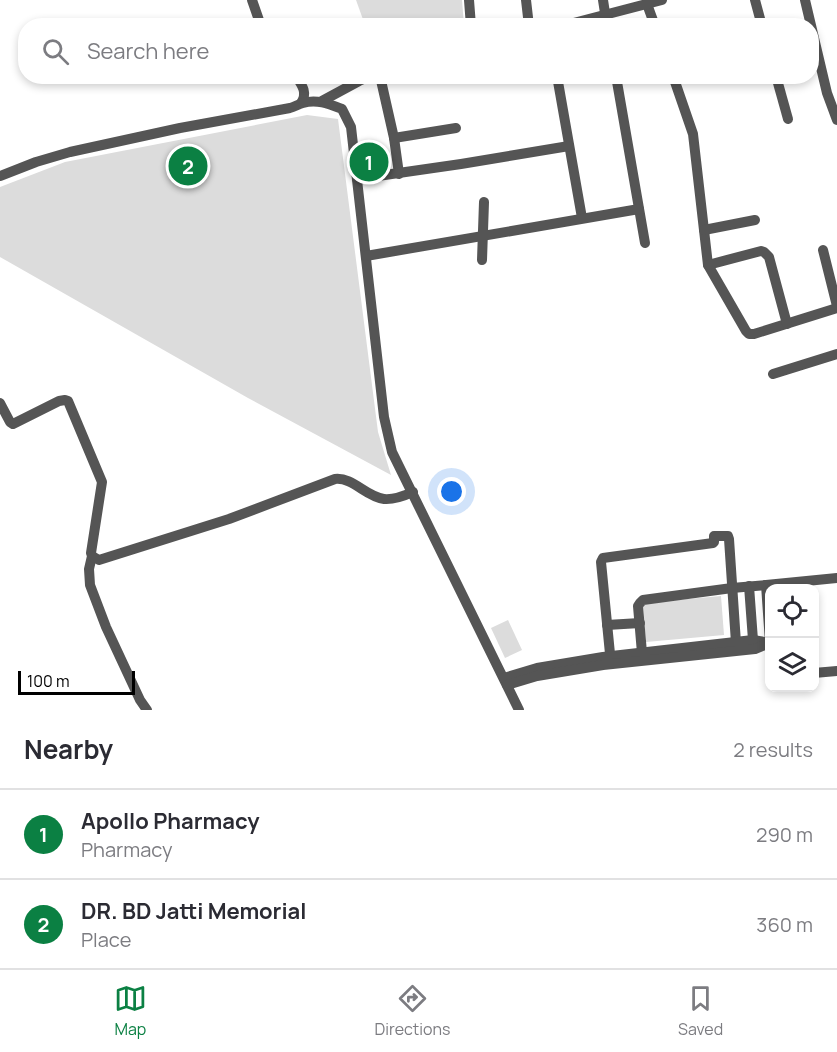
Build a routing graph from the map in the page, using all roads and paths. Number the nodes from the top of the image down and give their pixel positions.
1 (252, 0) edge
2 (469, 0) edge
3 (526, 0) edge
4 (603, 0) edge
5 (662, 0) edge
6 (755, 0) edge
7 (806, 0) edge
8 (647, 4) junction
9 (258, 18) edge
10 (471, 18) edge
11 (528, 18) edge
12 (606, 18) edge
13 (611, 18) edge
14 (652, 18) edge
15 (760, 18) edge
16 (810, 18) edge
17 (819, 56) edge
18 (837, 82) edge
19 (301, 84) edge
20 (353, 84) edge
21 (382, 84) edge
22 (558, 84) edge
23 (617, 84) edge
24 (676, 84) edge
25 (778, 84) edge
26 (826, 86) junction
27 (322, 101) junction
28 (302, 103) junction
29 (788, 119) dead end
30 (837, 120) edge
31 (456, 128) dead end
32 (394, 138) junction
33 (569, 146) junction
34 (399, 174) junction
35 (0, 176) edge
36 (357, 179) junction
37 (484, 202) dead end
38 (639, 208) junction
39 (582, 219) junction
40 (755, 220) dead end
41 (704, 230) junction
42 (482, 236) junction
43 (645, 243) dead end
44 (823, 250) dead end
45 (366, 256) junction
46 (482, 260) dead end
47 (708, 265) junction
48 (837, 307) edge
49 (787, 324) junction
50 (837, 354) edge
51 (773, 374) dead end
52 (0, 403) edge
53 (413, 492) junction
54 (92, 556) junction
55 (837, 580) edge
56 (780, 584) edge
57 (765, 585) edge
58 (748, 586) junction
59 (732, 588) junction
60 (640, 623) junction
61 (607, 624) junction
62 (753, 640) junction
63 (736, 643) junction
64 (642, 653) junction
65 (611, 660) junction
66 (837, 671) edge
67 (819, 673) edge
68 (506, 681) junction
69 (147, 710) edge
70 (519, 710) edge

1 - 9 street
2 - 10 street
3 - 11 street
4 - 12 street
5 - 8 street
6 - 15 street
7 - 16 street
8 - 13 street
8 - 14 street
17 - 26 street
18 - 26 street
19 - 28 street
20 - 27 street
21 - 32 street
22 - 33 street
23 - 38 street
24 - 41 street
25 - 29 street
26 - 30 street
27 - 28 street
27 - 36 street
28 - 35 street
31 - 32 street
32 - 34 street
33 - 34 street
33 - 39 street
34 - 36 street
36 - 45 street
37 - 42 street
38 - 39 street
38 - 43 street
39 - 42 street
40 - 41 street
41 - 47 street
42 - 45 street
42 - 46 street
44 - 48 street
45 - 53 street
47 - 49 street
47 - 49 street
48 - 49 street
50 - 51 street
52 - 54 street
53 - 54 street
53 - 68 street
54 - 69 street
55 - 56 street
57 - 58 street
58 - 59 street
58 - 62 street
59 - 60 street
59 - 61 street
59 - 63 street
60 - 61 street
60 - 64 street
61 - 65 street
62 - 63 street
62 - 65 street
63 - 64 street
64 - 65 street
65 - 68 street
66 - 67 street
68 - 70 street

